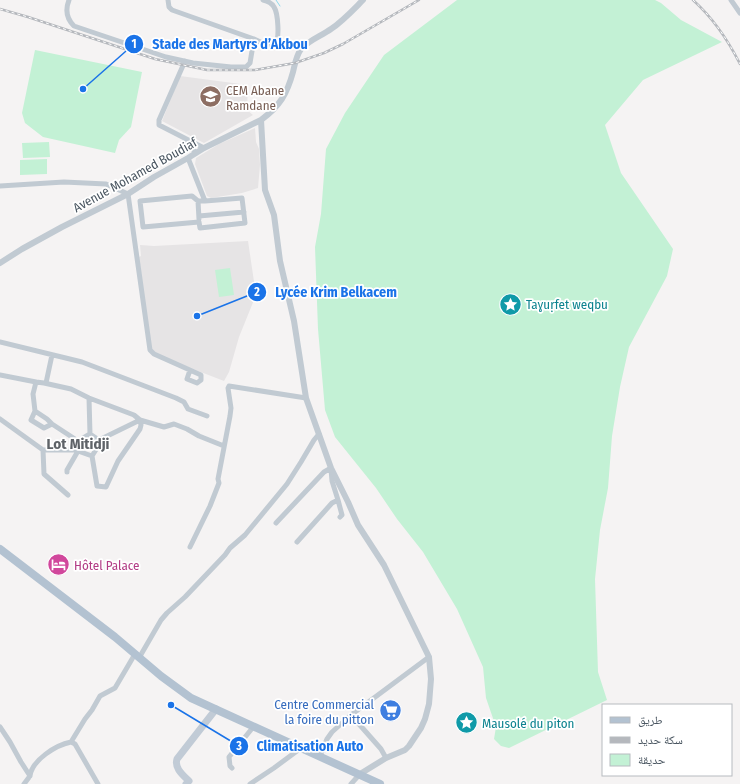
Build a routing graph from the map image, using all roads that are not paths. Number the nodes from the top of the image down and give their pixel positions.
1 (69, 0) edge
2 (168, 0) edge
3 (263, 0) edge
4 (363, 0) edge
5 (732, 1) edge
6 (740, 3) edge
7 (740, 13) edge
8 (254, 39) junction
9 (185, 62) junction
10 (261, 120) junction
11 (184, 138) junction
12 (204, 148) junction
13 (196, 154) junction
14 (188, 158) junction
15 (0, 186) edge
16 (128, 194) junction
17 (198, 201) junction
18 (205, 201) junction
19 (244, 212) junction
20 (199, 219) junction
21 (0, 263) edge
22 (0, 342) edge
23 (52, 355) junction
24 (190, 370) dead end
25 (0, 375) edge
26 (36, 382) junction
27 (46, 383) junction
28 (88, 398) junction
29 (306, 398) junction
30 (35, 411) junction
31 (207, 416) dead end
32 (0, 419) edge
33 (140, 420) junction
34 (52, 424) junction
35 (90, 434) junction
36 (319, 434) junction
37 (99, 440) junction
38 (78, 441) junction
39 (224, 446) junction
40 (43, 450) junction
41 (78, 451) junction
42 (92, 456) junction
43 (331, 468) junction
44 (67, 472) dead end
45 (68, 495) dead end
46 (338, 500) junction
47 (340, 517) dead end
48 (276, 523) dead end
49 (297, 542) dead end
50 (190, 547) dead end
51 (0, 549) edge
52 (137, 656) junction
53 (429, 657) junction
54 (216, 709) junction
55 (351, 715) junction
56 (254, 726) junction
57 (0, 727) edge
58 (71, 742) junction
59 (301, 748) junction
60 (320, 756) junction
61 (386, 758) junction
62 (232, 768) dead end
63 (360, 774) junction
64 (30, 776) junction
65 (189, 783) edge
66 (24, 784) edge
67 (98, 784) edge
68 (250, 784) edge
69 (351, 784) edge
70 (380, 784) edge

1 - 9 street
2 - 8 street
3 - 8 street
4 - 10 street, Avenue Mohamed Boudiaf
5 - 6 street
5 - 7 street
8 - 9 street
9 - 11 street
10 - 12 street, Avenue Mohamed Boudiaf
10 - 29 street
11 - 12 street
11 - 13 street
12 - 13 street, Avenue Mohamed Boudiaf
13 - 14 street, Avenue Mohamed Boudiaf
14 - 16 street, Avenue Mohamed Boudiaf
14 - 18 street
15 - 16 street
16 - 21 street, Avenue Mohamed Boudiaf
16 - 24 street
17 - 18 street
17 - 20 street
17 - 20 street
18 - 19 street
19 - 20 street
19 - 20 street
22 - 23 street
23 - 27 street
23 - 31 street
25 - 26 street
26 - 27 street
26 - 30 street
27 - 28 street
28 - 33 street
28 - 35 street
29 - 36 street
29 - 39 street
30 - 34 street
30 - 34 street
32 - 40 street
33 - 37 street
33 - 39 street
33 - 42 street
34 - 38 street
35 - 37 street
35 - 38 street
36 - 43 street
36 - 52 street
37 - 42 street
38 - 41 street
39 - 50 street
40 - 41 street
40 - 45 street
41 - 42 street
41 - 44 street
43 - 46 street
43 - 48 street
43 - 53 street
46 - 47 street
46 - 49 street
51 - 52 main road
52 - 54 main road
52 - 58 street
53 - 55 street
53 - 61 street
54 - 56 main road
54 - 65 main road
55 - 60 street
55 - 61 street
56 - 59 main road
56 - 62 street
57 - 64 street
58 - 64 street
58 - 67 street
59 - 60 main road
59 - 68 street
60 - 63 main road
61 - 63 street
63 - 69 street
63 - 70 main road
64 - 66 street

